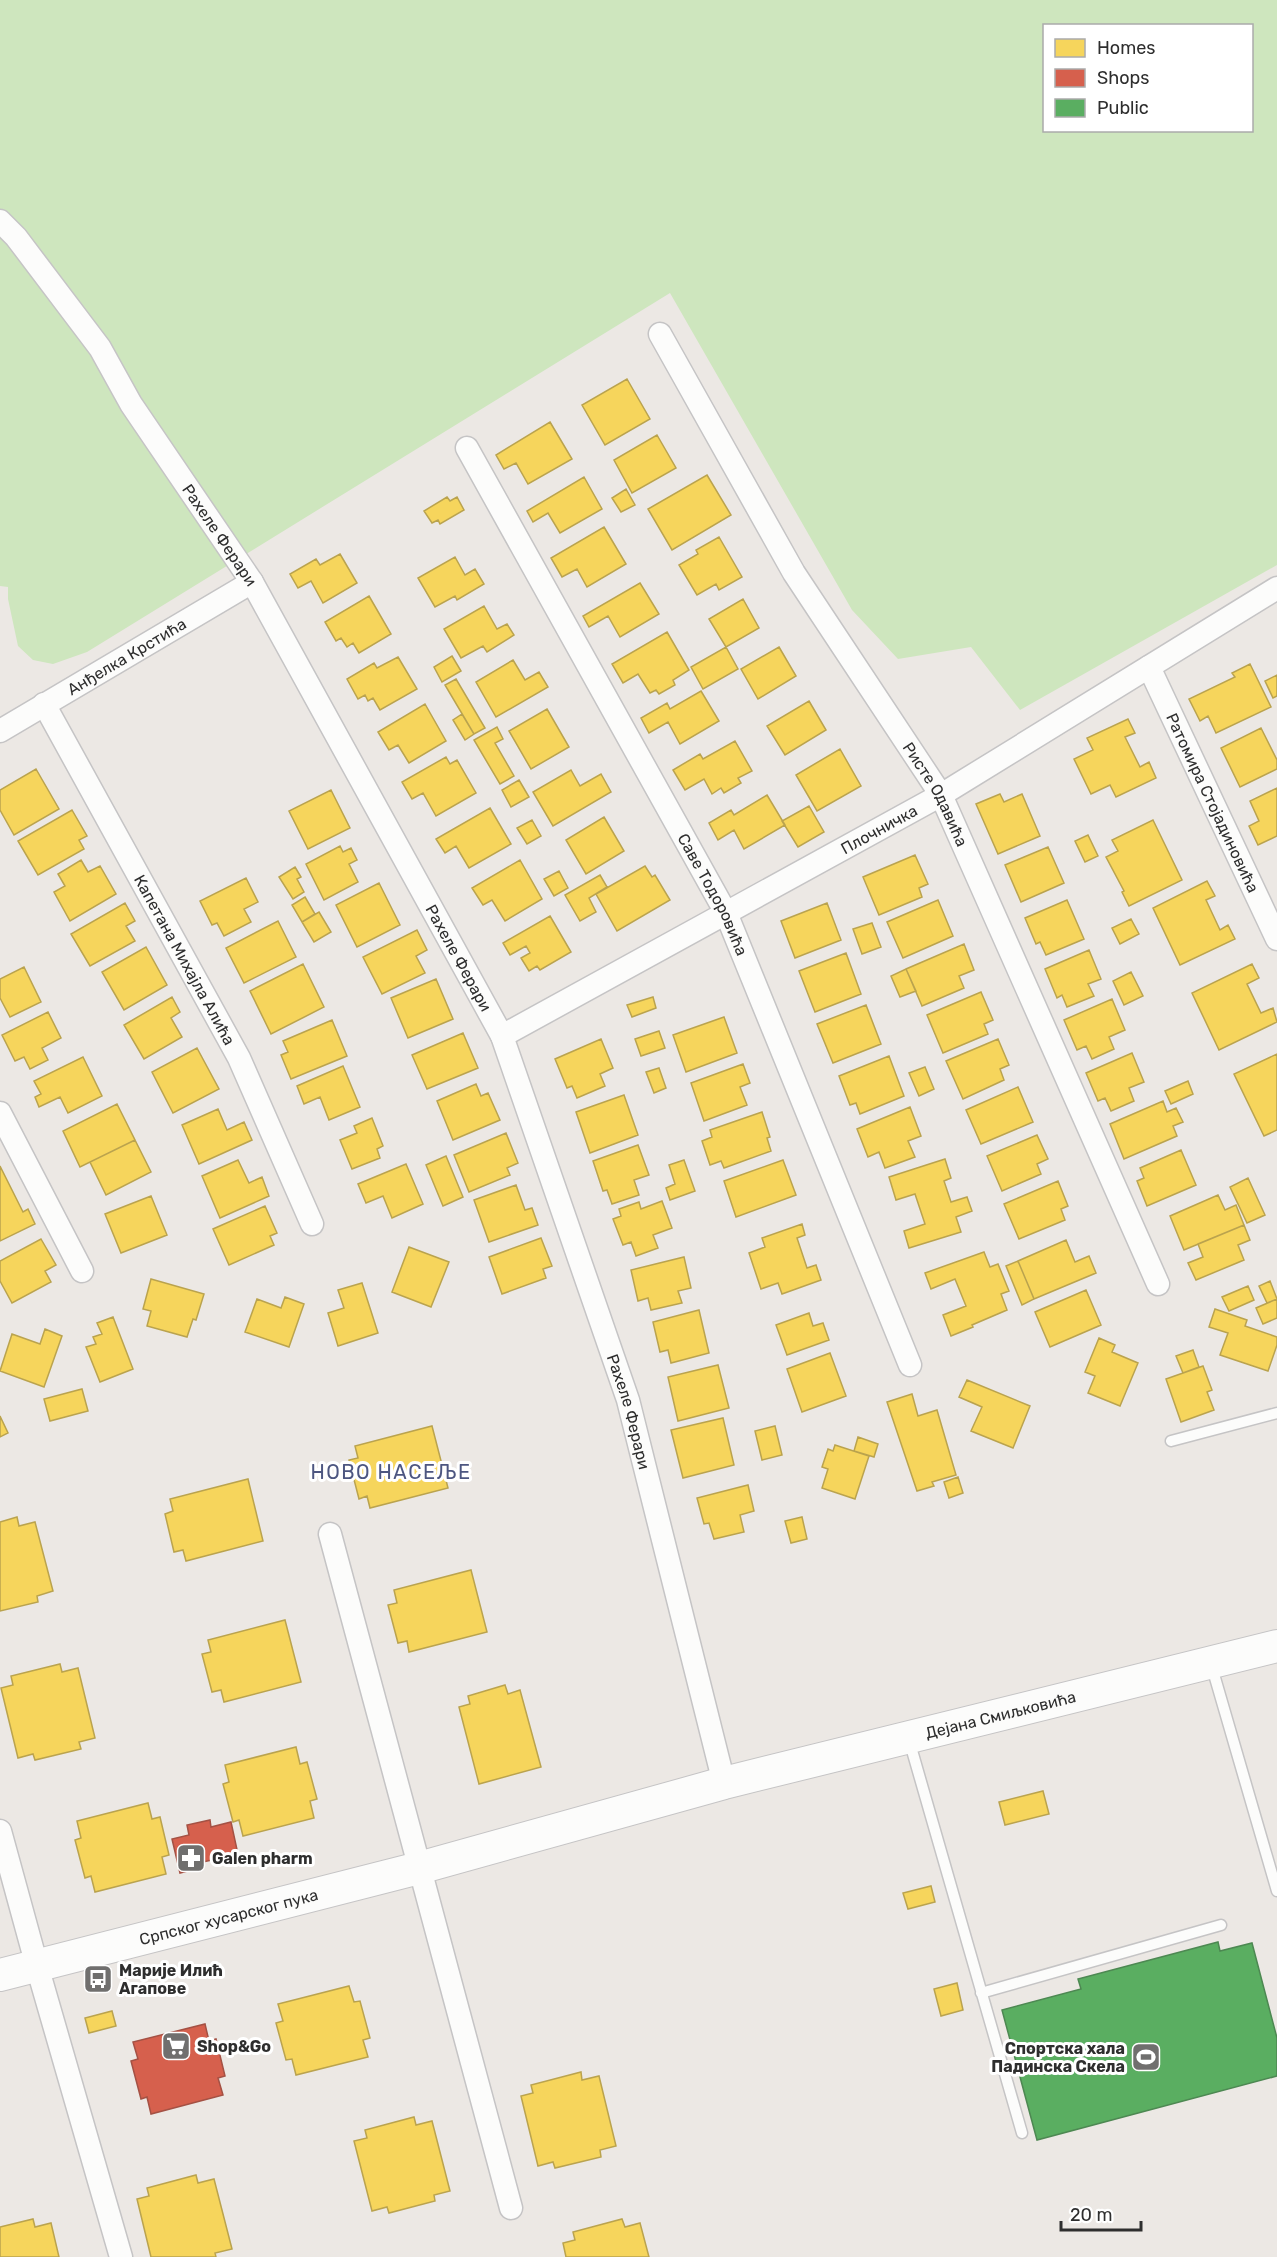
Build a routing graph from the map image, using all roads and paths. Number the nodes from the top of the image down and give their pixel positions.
1 (0, 221) edge
2 (660, 334) dead end
3 (467, 448) dead end
4 (252, 582) junction
5 (1277, 588) edge
6 (1149, 667) junction
7 (44, 704) junction
8 (0, 730) edge
9 (941, 795) junction
10 (726, 913) junction
11 (1277, 939) edge
12 (502, 1036) junction
13 (0, 1113) edge
14 (312, 1224) dead end
15 (82, 1271) dead end
16 (1158, 1284) dead end
17 (910, 1365) dead end
18 (1277, 1413) edge
19 (1171, 1441) dead end
20 (330, 1534) dead end
21 (1277, 1646) edge
22 (1210, 1660) junction
23 (908, 1737) junction
24 (724, 1783) junction
25 (0, 1831) edge
26 (419, 1868) junction
27 (1277, 1891) edge
28 (1221, 1925) dead end
29 (37, 1966) junction
30 (0, 1975) edge
31 (981, 1993) junction
32 (1022, 2133) dead end
33 (511, 2208) dead end
34 (121, 2257) edge

1 - 4 street, Рахеле Ферари
2 - 9 street, Ристе Одавића
3 - 10 street, Саве Тодоровића
4 - 7 street, Анђелка Крстића
4 - 12 street, Рахеле Ферари
5 - 6 street, Плочничка
6 - 9 street, Плочничка
6 - 11 street, Ратомира Стојадиновића
7 - 8 street, Анђелка Крстића
7 - 14 street, Капетана Михајла Алића
9 - 10 street, Плочничка
9 - 16 street, Ристе Одавића
10 - 12 street, Плочничка
10 - 17 street, Саве Тодоровића
12 - 24 street, Рахеле Ферари
13 - 15 street
18 - 19 lane
20 - 26 street
21 - 22 street, Дејана Смиљковића
22 - 23 street, Дејана Смиљковића
22 - 27 lane
23 - 24 street, Дејана Смиљковића
23 - 31 lane
24 - 26 street, Српског хусарског пука
25 - 29 street
26 - 29 street, Српског хусарског пука
26 - 33 street
28 - 31 lane
29 - 30 street, Српског хусарског пука
29 - 34 street
31 - 32 lane

